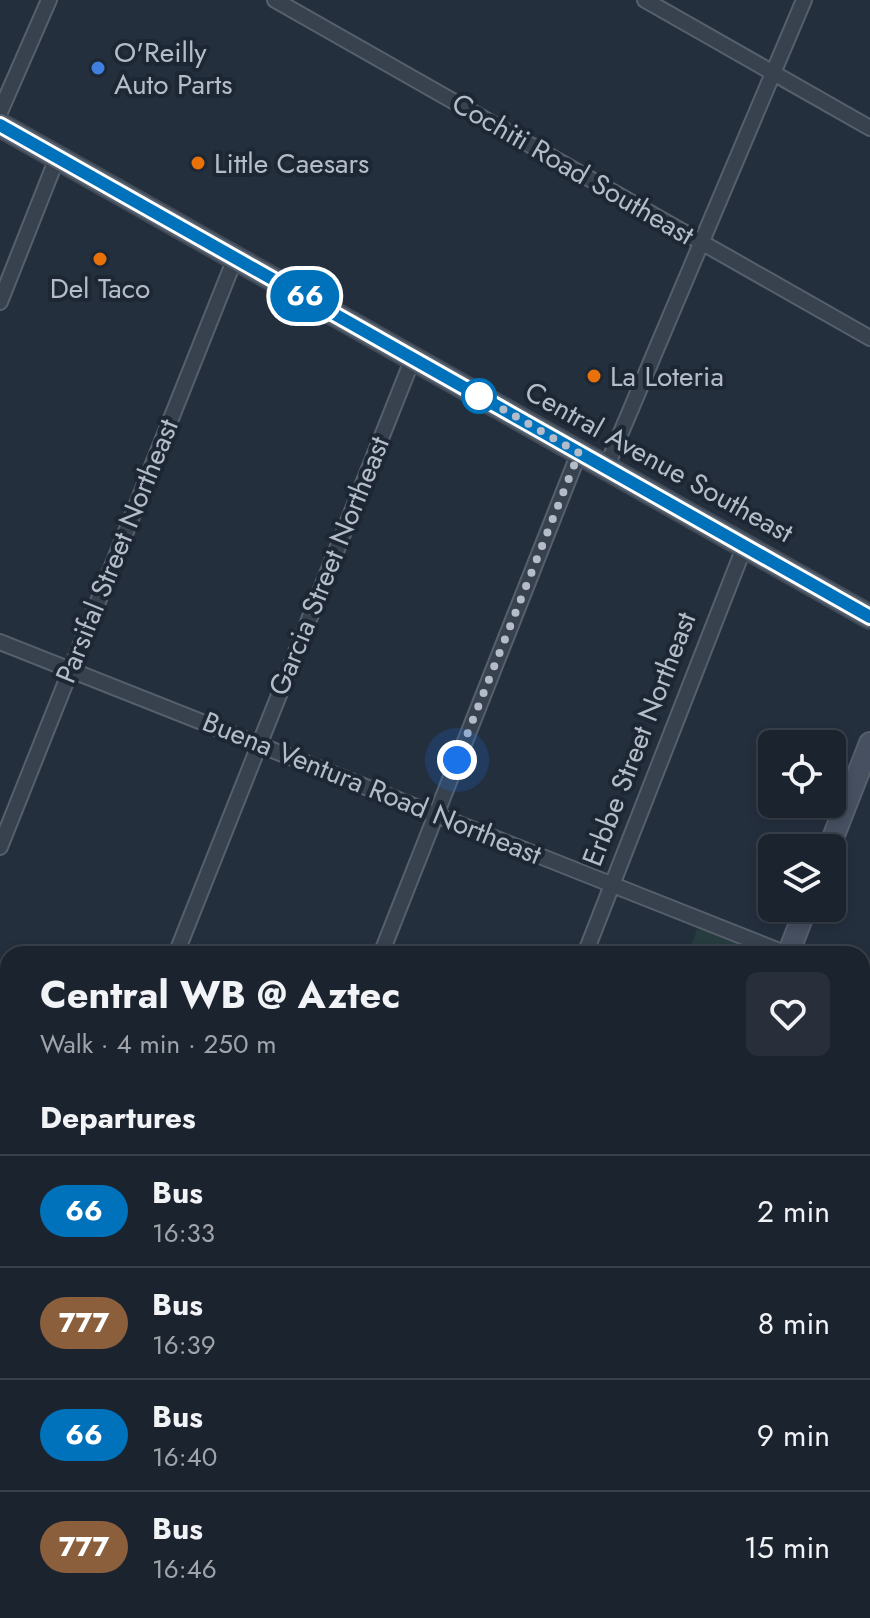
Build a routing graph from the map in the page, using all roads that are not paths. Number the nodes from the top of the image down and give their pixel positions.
1 (49, 0) edge
2 (275, 0) edge
3 (645, 0) edge
4 (804, 0) edge
5 (773, 73) junction
6 (0, 112) edge
7 (0, 125) edge
8 (870, 128) edge
9 (57, 158) junction
10 (703, 243) junction
11 (236, 256) junction
12 (0, 302) edge
13 (870, 338) edge
14 (413, 358) junction
15 (579, 453) junction
16 (606, 468) junction
17 (745, 545) junction
18 (870, 617) edge
19 (0, 642) edge
20 (70, 670) junction
21 (258, 743) junction
22 (870, 743) edge
23 (436, 814) junction
24 (834, 834) edge
25 (0, 847) edge
26 (612, 884) junction
27 (801, 922) edge
28 (179, 946) edge
29 (384, 946) edge
30 (588, 946) edge
31 (768, 946) edge
32 (791, 946) edge

1 - 6 street
2 - 10 street, Cochiti Road Southeast
3 - 5 street
4 - 5 street
5 - 8 street
5 - 10 street
7 - 9 main road, Central Avenue Southeast
9 - 11 main road, Central Avenue Southeast
9 - 12 street
10 - 13 street, Cochiti Road Southeast
10 - 16 street
11 - 14 main road, Central Avenue Southeast
11 - 20 street, Parsifal Street Northeast
14 - 15 main road, Central Avenue Southeast
14 - 21 street, Garcia Street Northeast
15 - 16 main road, Central Avenue Southeast
15 - 23 street
16 - 17 main road, Central Avenue Southeast
17 - 18 main road, Central Avenue Southeast
17 - 26 street, Erbbe Street Northeast
19 - 20 street, Buena Ventura Road Northeast
20 - 21 street, Buena Ventura Road Northeast
20 - 25 street, Parsifal Street Northeast
21 - 23 street, Buena Ventura Road Northeast
21 - 28 street, Garcia Street Northeast
22 - 24 street
23 - 26 street, Buena Ventura Road Northeast
23 - 29 street
26 - 30 street, Erbbe Street Northeast
26 - 31 street, Buena Ventura Road Northeast
27 - 32 street

